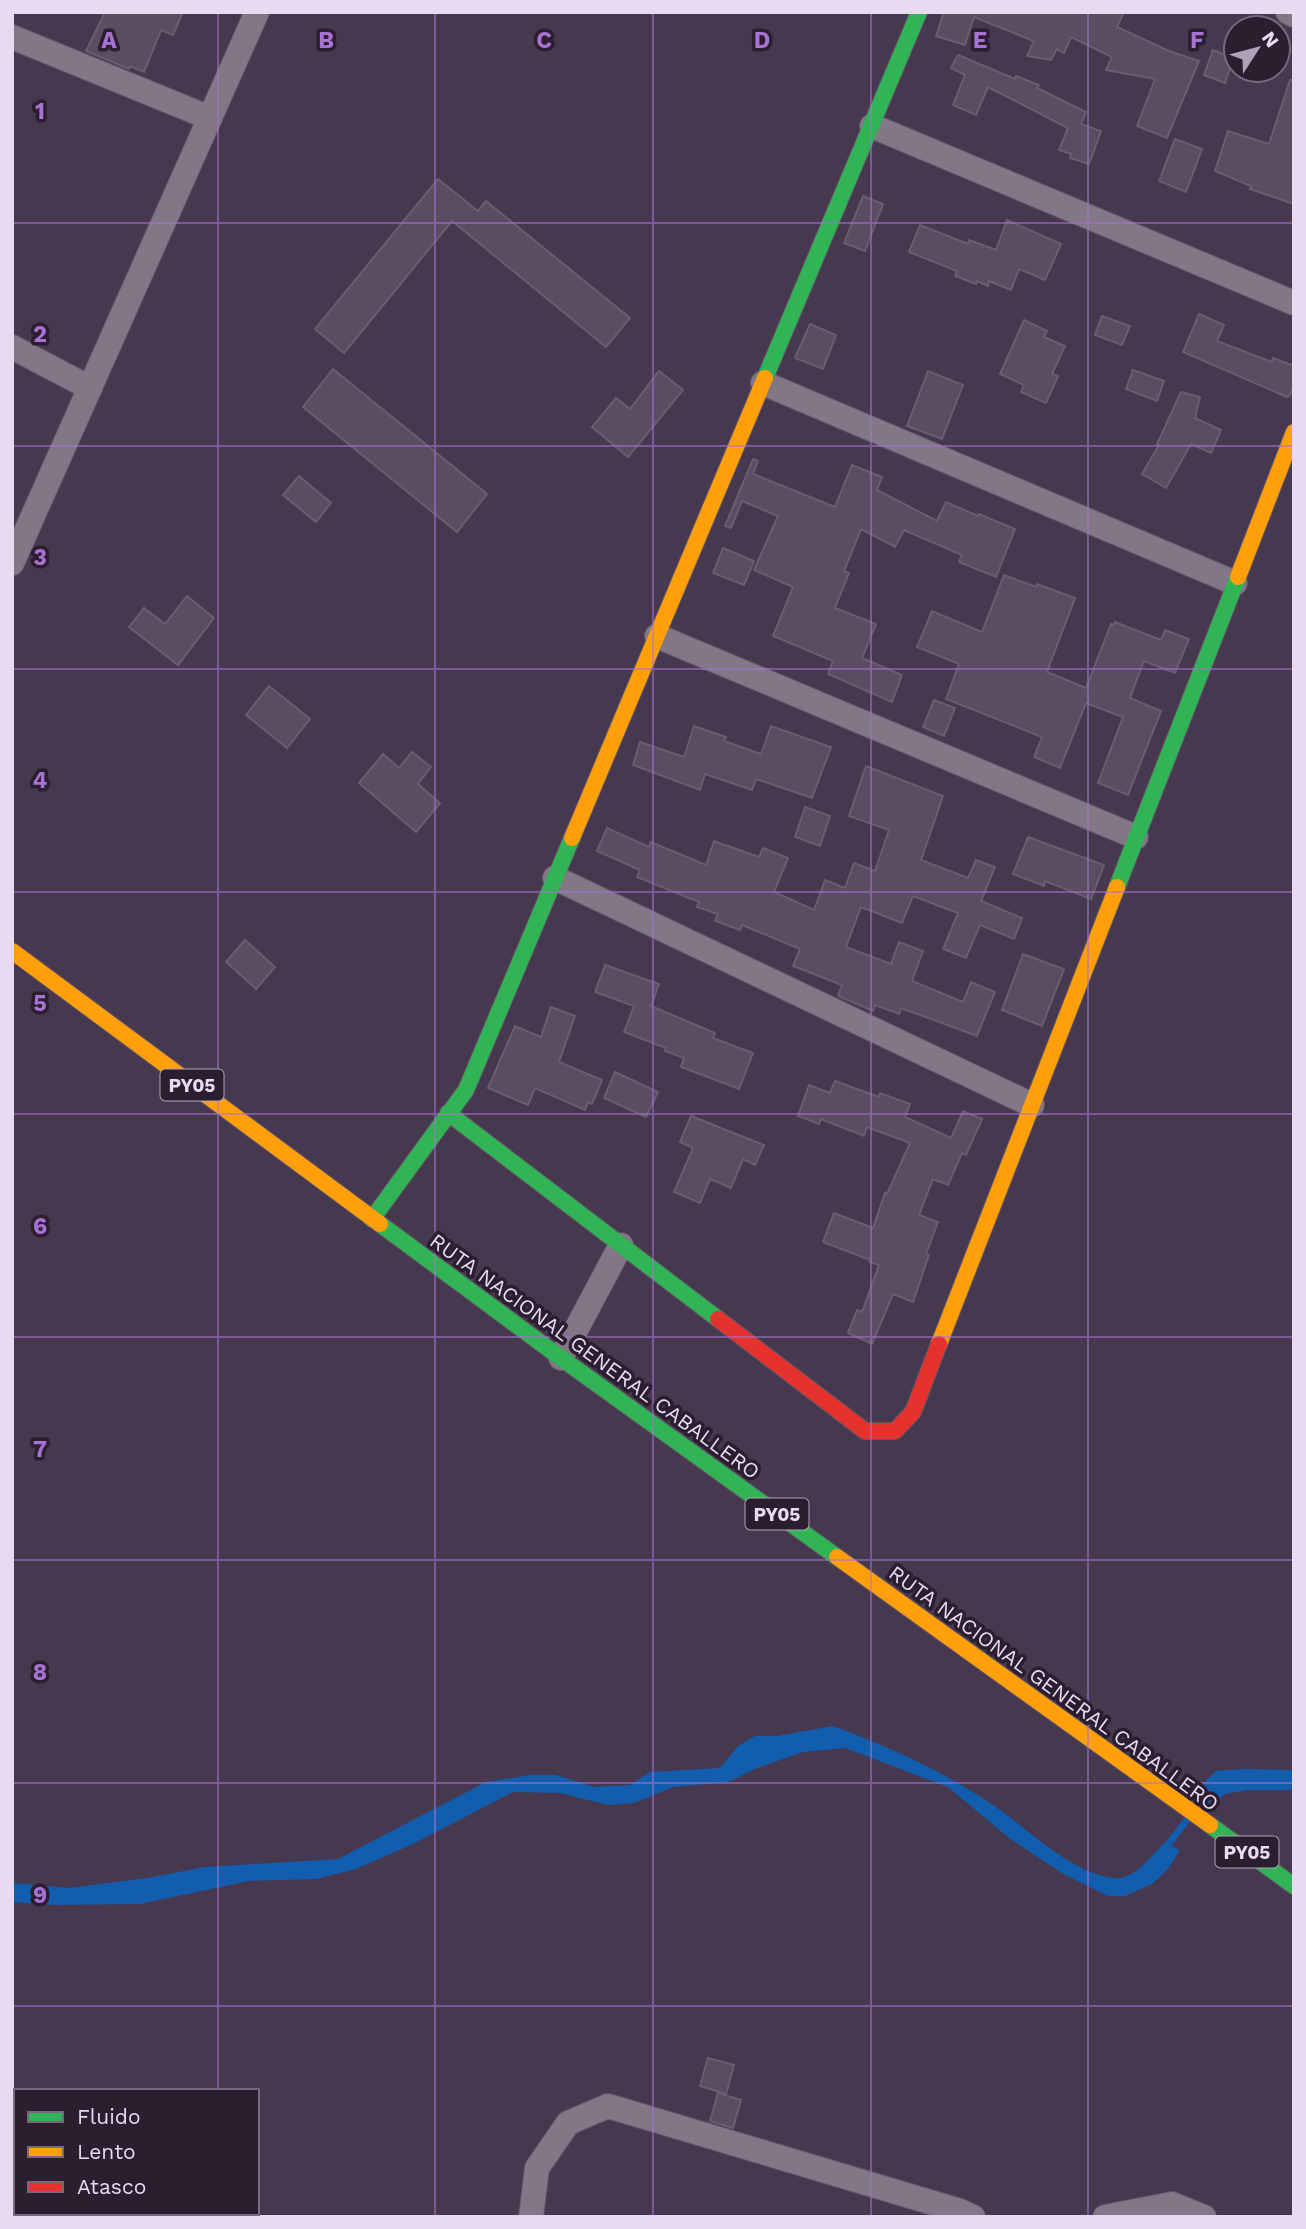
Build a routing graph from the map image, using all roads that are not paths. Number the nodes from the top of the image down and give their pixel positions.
1 (257, 12) edge
2 (919, 12) edge
3 (1288, 12) edge
4 (1294, 15) edge
5 (12, 37) edge
6 (210, 118) junction
7 (872, 126) junction
8 (1294, 303) edge
9 (12, 347) edge
10 (764, 383) junction
11 (90, 388) junction
12 (1294, 432) edge
13 (12, 563) edge
14 (1235, 583) junction
15 (657, 636) junction
16 (1136, 838) junction
17 (555, 878) junction
18 (12, 951) edge
19 (1032, 1105) junction
20 (448, 1113) junction
21 (372, 1219) junction
22 (621, 1245) junction
23 (561, 1358) junction
24 (1294, 1886) edge
25 (531, 2217) edge
26 (973, 2217) edge
27 (1105, 2217) edge
28 (1204, 2217) edge

1 - 6 street
2 - 7 main road
3 - 4 street
5 - 6 street
6 - 11 street
7 - 8 street
7 - 10 main road
9 - 11 street
10 - 14 street
10 - 15 main road
11 - 13 street
12 - 14 main road
14 - 16 main road
15 - 16 street
15 - 17 main road
16 - 19 main road
17 - 19 street
17 - 20 main road
18 - 21 main road, RUTA NACIONAL GENERAL CABALLERO / PY05
19 - 22 main road
20 - 21 main road
20 - 22 main road
21 - 23 main road, RUTA NACIONAL GENERAL CABALLERO / PY05
22 - 23 street
23 - 24 main road, RUTA NACIONAL GENERAL CABALLERO / PY05
25 - 26 street
27 - 28 street

